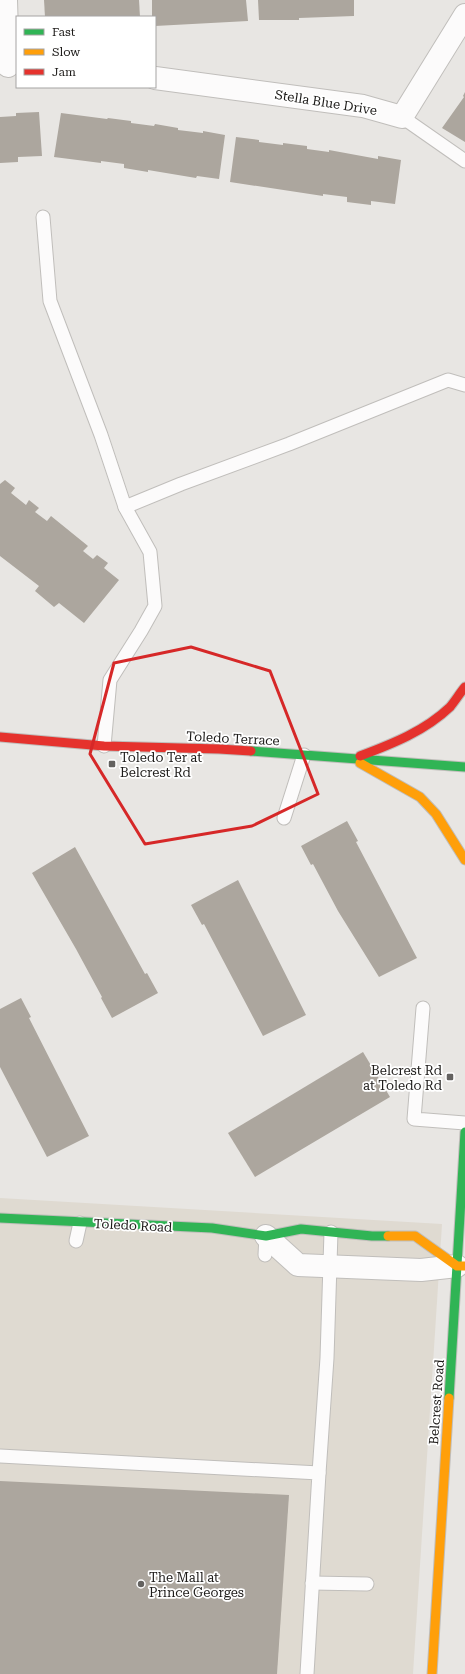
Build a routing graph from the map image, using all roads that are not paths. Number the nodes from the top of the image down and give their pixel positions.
1 (6, 0) edge
2 (465, 15) edge
3 (8, 66) edge
4 (156, 78) edge
5 (402, 117) junction
6 (465, 161) edge
7 (43, 217) dead end
8 (465, 385) edge
9 (125, 507) junction
10 (465, 687) edge
11 (0, 737) edge
12 (104, 746) junction
13 (304, 755) junction
14 (352, 758) junction
15 (465, 767) edge
16 (284, 818) dead end
17 (465, 860) edge
18 (423, 1008) dead end
19 (465, 1123) edge
20 (465, 1132) edge
21 (0, 1218) edge
22 (80, 1223) junction
23 (150, 1226) junction
24 (212, 1228) junction
25 (331, 1232) junction
26 (148, 1239) dead end
27 (76, 1241) dead end
28 (209, 1242) dead end
29 (265, 1246) junction
30 (461, 1266) edge
31 (329, 1267) junction
32 (0, 1456) edge
33 (319, 1473) junction
34 (312, 1583) junction
35 (367, 1584) dead end
36 (307, 1674) edge
37 (432, 1674) edge

1 - 3 street
2 - 5 street
4 - 5 street, Stella Blue Drive
5 - 6 lane
7 - 9 lane
8 - 9 lane
9 - 12 lane
10 - 14 street
11 - 12 street, Toledo Terrace
12 - 13 street, Toledo Terrace
13 - 14 street, Toledo Terrace
13 - 16 lane
14 - 15 street, Toledo Terrace
14 - 17 street
18 - 19 lane
20 - 30 street, Belcrest Road
21 - 22 street, Toledo Road
22 - 23 street, Toledo Road
22 - 27 lane
23 - 24 street, Toledo Road
23 - 26 lane
24 - 28 lane
24 - 29 street, Toledo Road
25 - 29 street, Toledo Road
25 - 30 street, Toledo Road
25 - 31 lane
29 - 31 street
30 - 31 street
30 - 37 street, Belcrest Road
31 - 33 lane
32 - 33 lane
33 - 34 lane
34 - 35 lane
34 - 36 lane

